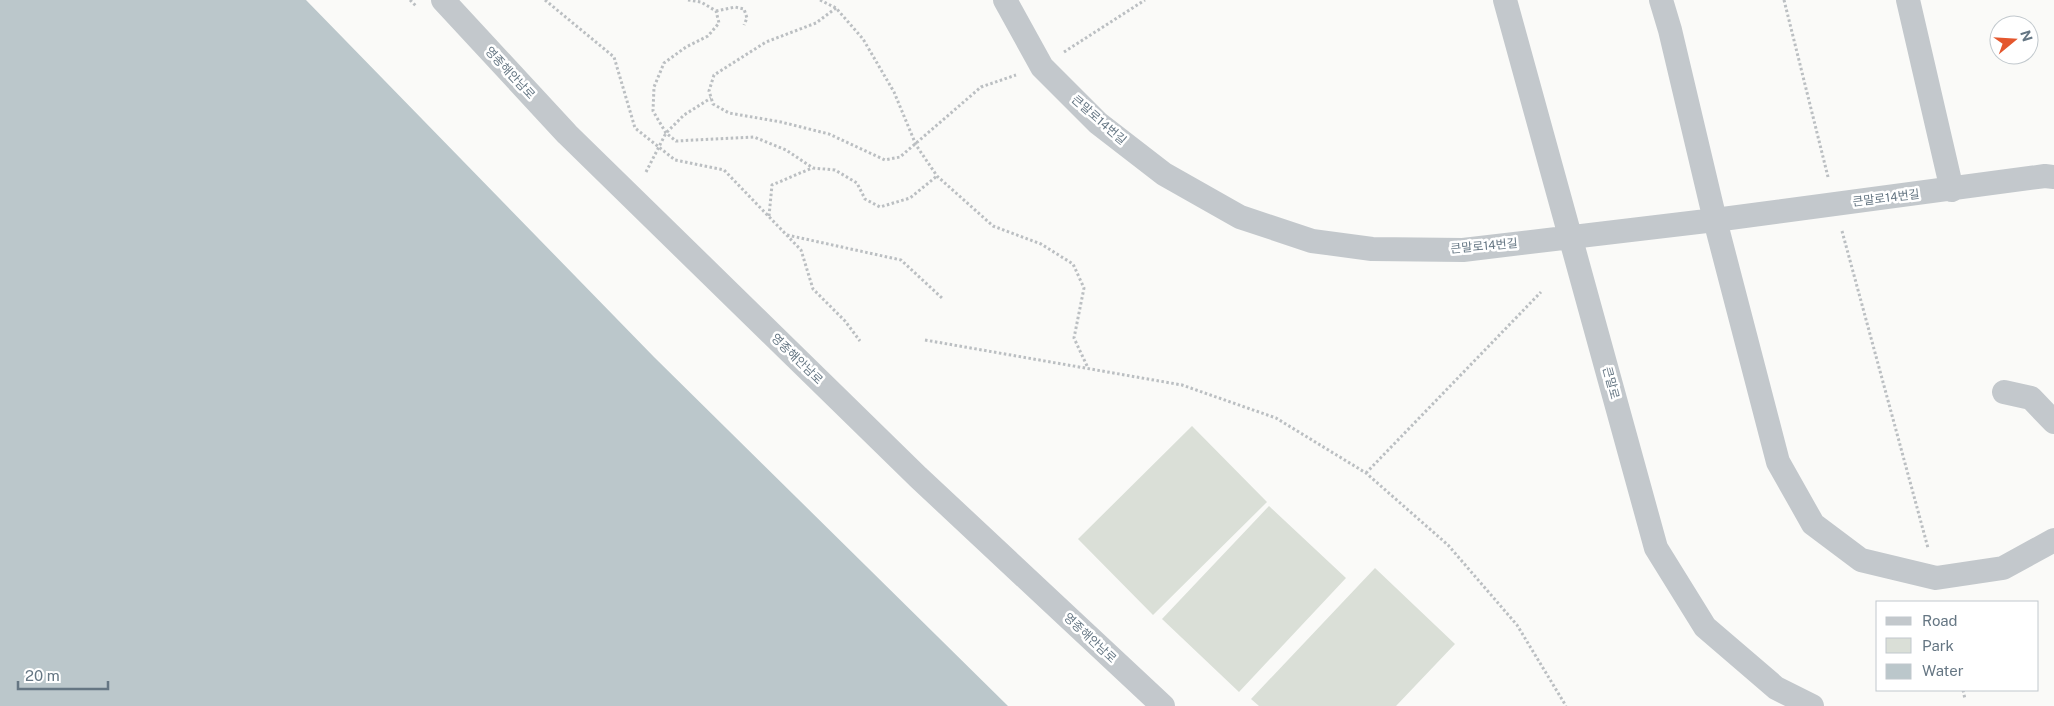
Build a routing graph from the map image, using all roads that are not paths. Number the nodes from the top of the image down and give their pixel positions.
1 (443, 0) edge
2 (1005, 0) edge
3 (1505, 0) edge
4 (1661, 0) edge
5 (1908, 0) edge
6 (2054, 177) edge
7 (1952, 190) junction
8 (1715, 220) junction
9 (1570, 237) junction
10 (2004, 392) dead end
11 (2054, 422) edge
12 (2054, 540) edge
13 (1163, 706) edge
14 (1812, 706) edge

1 - 13 street, 영종해안남로
2 - 9 street, 큰말로14번길
3 - 9 street, 큰말로
4 - 8 street
5 - 7 street
6 - 7 street, 큰말로14번길
7 - 8 street, 큰말로14번길
8 - 9 street, 큰말로14번길
8 - 12 street
9 - 14 street, 큰말로
10 - 11 street

